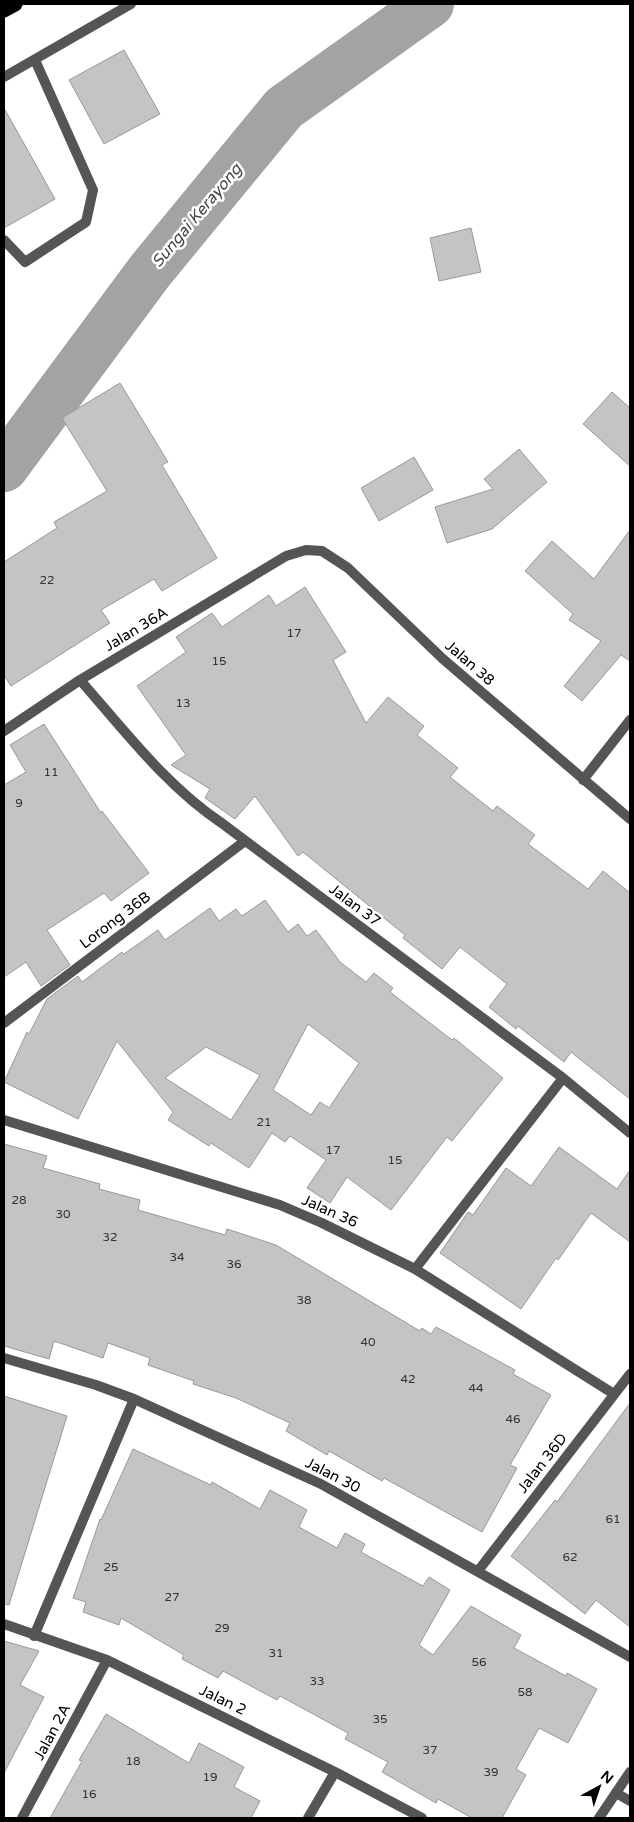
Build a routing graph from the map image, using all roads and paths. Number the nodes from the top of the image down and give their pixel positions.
1 (15, 4) edge
2 (131, 4) edge
3 (4, 10) edge
4 (35, 60) junction
5 (4, 78) edge
6 (4, 240) edge
7 (286, 556) joint
8 (80, 680) junction
9 (630, 720) edge
10 (4, 730) edge
11 (583, 780) junction
12 (630, 819) edge
13 (245, 841) junction
14 (4, 1024) edge
15 (563, 1078) junction
16 (4, 1120) edge
17 (630, 1133) edge
18 (415, 1269) junction
19 (4, 1358) edge
20 (630, 1374) edge
21 (614, 1394) junction
22 (134, 1399) junction
23 (478, 1571) junction
24 (4, 1624) edge
25 (34, 1636) junction
26 (630, 1657) edge
27 (107, 1660) junction
28 (335, 1772) junction
29 (630, 1772) edge
30 (616, 1793) junction
31 (630, 1801) edge
32 (22, 1818) edge
33 (308, 1818) edge
34 (422, 1818) edge
35 (599, 1818) edge

1 - 3 highway
2 - 4 street
4 - 5 street
4 - 6 street
7 - 8 street, Jalan 36A
7 - 11 street, Jalan 38
8 - 10 street, Jalan 36A
8 - 13 street, Jalan 37
9 - 11 street
11 - 12 street, Jalan 38
13 - 14 street, Lorong 36B
13 - 15 street, Jalan 37
15 - 17 street, Jalan 37
15 - 18 street
16 - 18 street, Jalan 36
18 - 21 street, Jalan 36
19 - 22 street, Jalan 30
20 - 21 street, Jalan 36D
21 - 23 street, Jalan 36D
22 - 23 street, Jalan 30
22 - 25 street
23 - 26 street, Jalan 30
24 - 25 street, Jalan 2
25 - 27 street, Jalan 2
27 - 28 street, Jalan 2
27 - 32 street, Jalan 2A
28 - 33 street
28 - 34 street, Jalan 2
29 - 30 street
30 - 31 street
30 - 35 street

